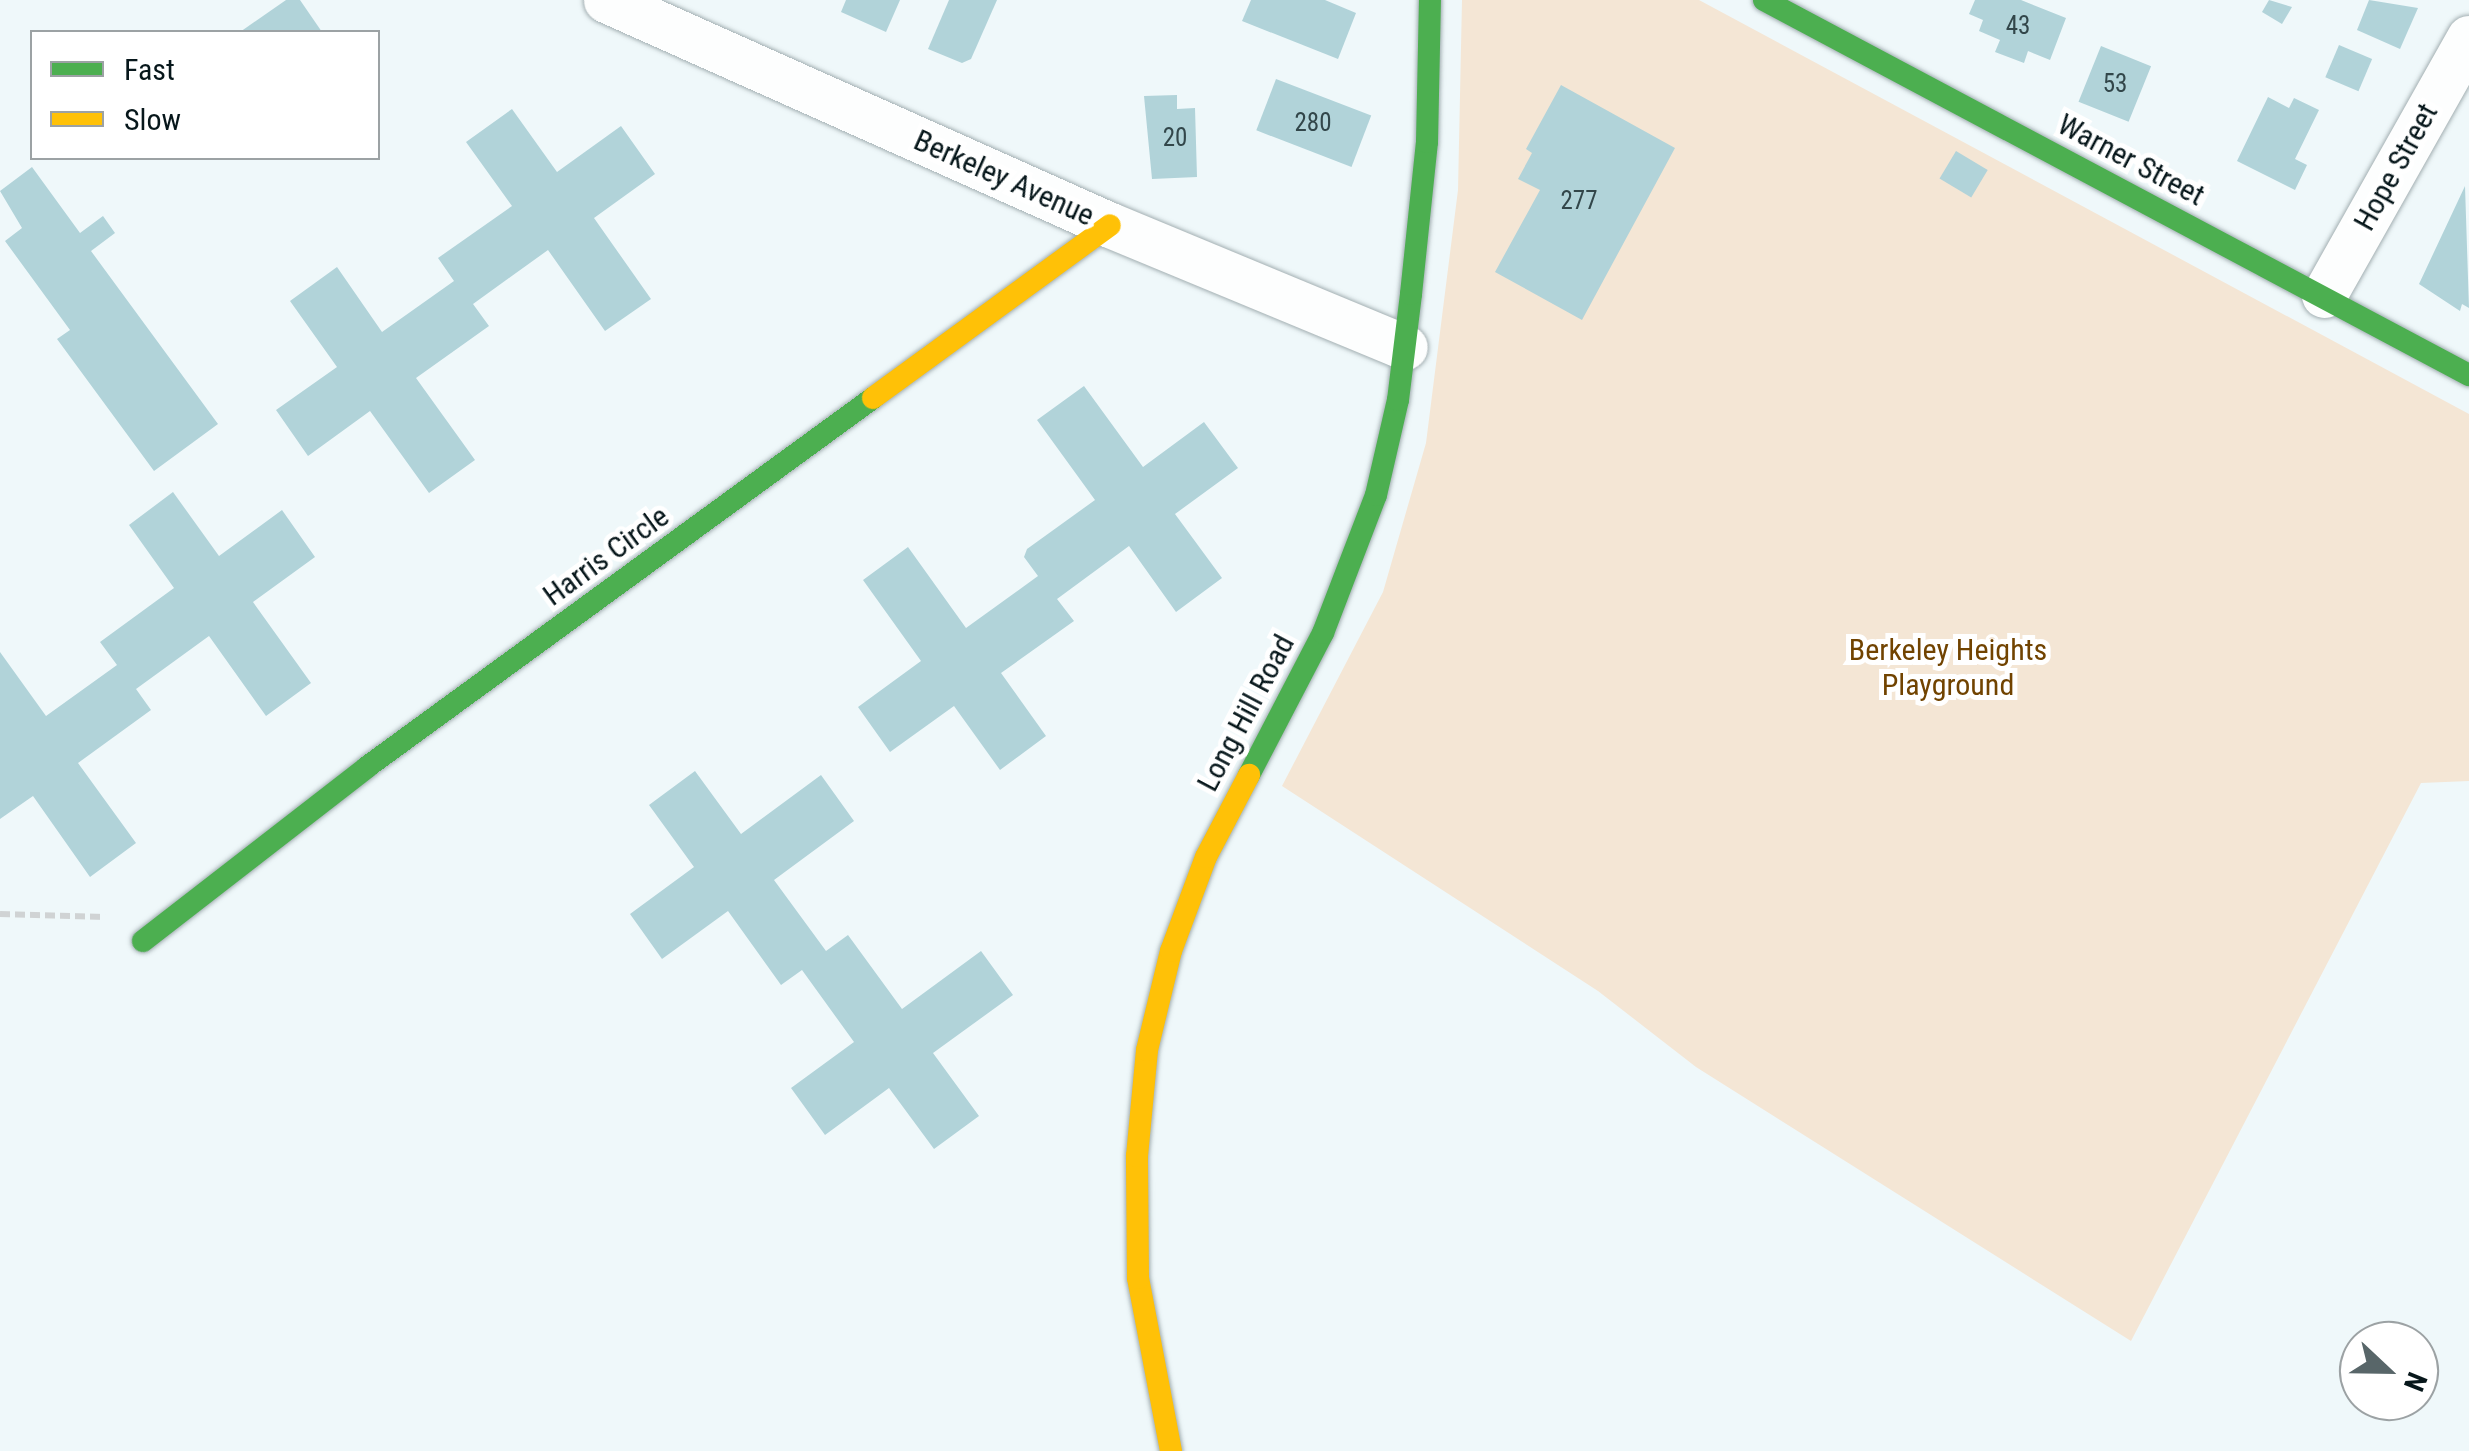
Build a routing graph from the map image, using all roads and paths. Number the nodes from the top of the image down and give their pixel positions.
1 (606, 0) edge
2 (1430, 0) edge
3 (1764, 0) edge
4 (2469, 38) edge
5 (1110, 226) junction
6 (2324, 295) junction
7 (1405, 347) junction
8 (2469, 374) edge
9 (0, 914) edge
10 (143, 941) joint
11 (1171, 1451) edge

1 - 5 street, Berkeley Avenue
2 - 7 street, Long Hill Road
3 - 6 street, Warner Street
4 - 6 street, Hope Street
5 - 7 street, Berkeley Avenue
5 - 10 street, Harris Circle
6 - 8 street, Warner Street
7 - 11 street, Long Hill Road
9 - 10 path

